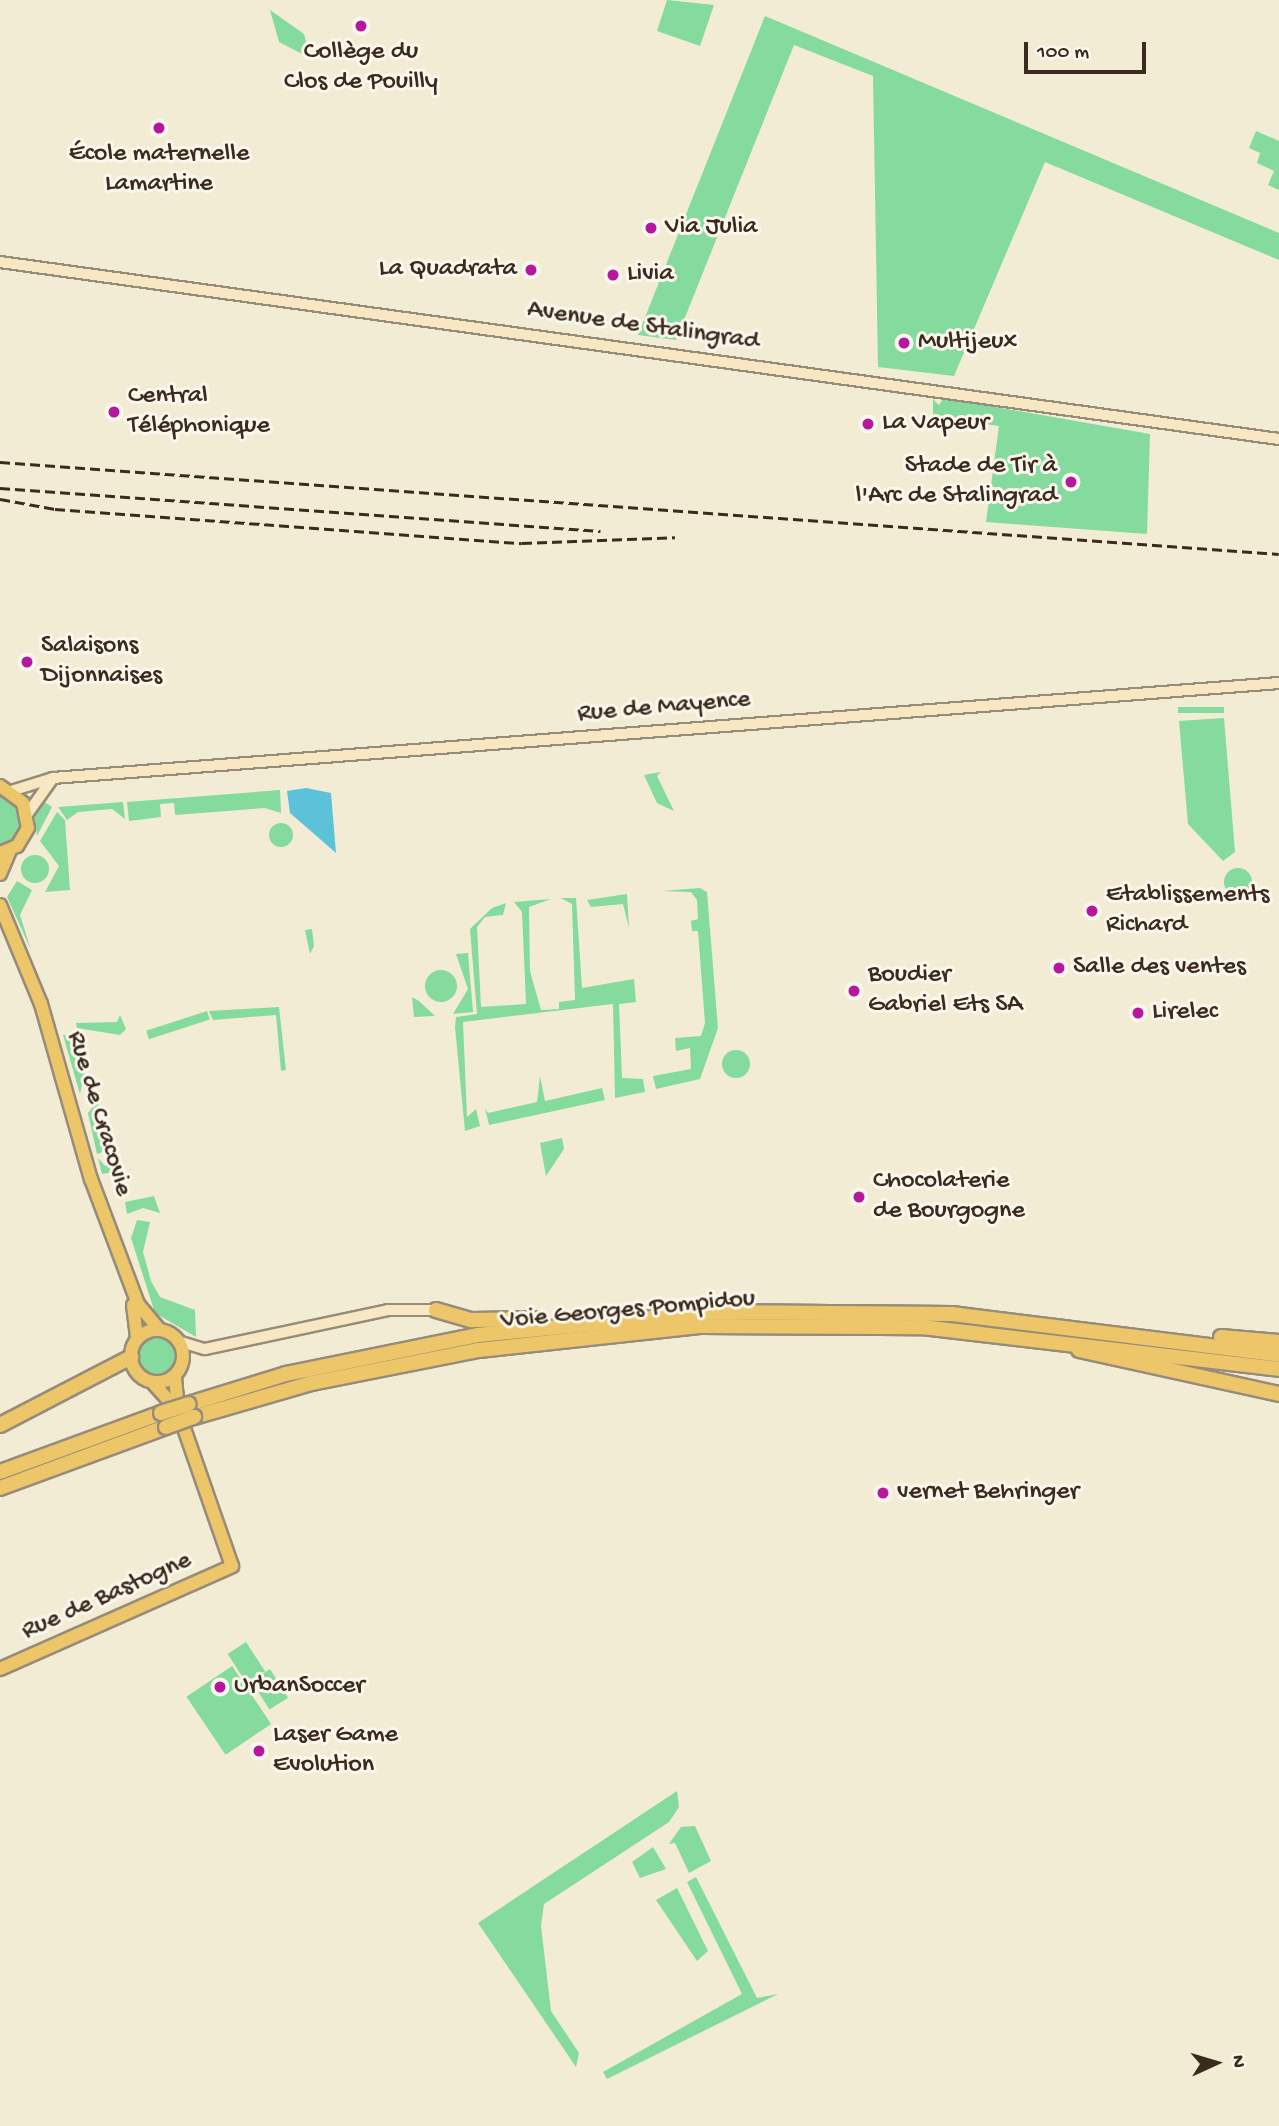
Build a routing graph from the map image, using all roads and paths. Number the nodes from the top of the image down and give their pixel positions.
1 (0, 262) edge
2 (1279, 439) edge
3 (1279, 683) edge
4 (53, 778) junction
5 (5, 789) edge
6 (28, 813) junction
7 (5, 852) edge
8 (0, 874) edge
9 (0, 905) edge
10 (0, 927) edge
11 (436, 1310) joint
12 (635, 1317) junction
13 (1089, 1327) junction
14 (160, 1330) junction
15 (976, 1331) junction
16 (137, 1338) junction
17 (178, 1341) junction
18 (1279, 1342) edge
19 (1279, 1355) edge
20 (131, 1357) junction
21 (1279, 1369) edge
22 (175, 1376) junction
23 (153, 1383) junction
24 (1279, 1394) edge
25 (187, 1411) junction
26 (163, 1420) junction
27 (0, 1425) edge
28 (0, 1472) edge
29 (0, 1488) edge
30 (0, 1669) edge

1 - 2 street, Avenue de Stalingrad
3 - 4 street, Rue de Mayence
4 - 5 street, Rue de Mayence
4 - 6 street
5 - 6 main road
6 - 7 main road
7 - 8 main road
9 - 14 main road, Rue de Cracovie
10 - 16 main road, Rue de Cracovie
11 - 12 highway
11 - 17 street
12 - 13 highway, Voie Georges Pompidou
12 - 25 highway, Voie Georges Pompidou
13 - 18 highway
13 - 19 highway, Voie Georges Pompidou
14 - 16 main road
14 - 17 main road
15 - 21 highway, Voie Georges Pompidou
15 - 24 highway
15 - 25 highway, Voie Georges Pompidou
16 - 20 main road
17 - 22 main road
20 - 23 main road
20 - 27 highway
22 - 23 main road
22 - 25 main road
23 - 25 main road
25 - 26 highway, Voie Georges Pompidou, bridge
25 - 30 main road, Rue de Bastogne
26 - 28 highway, Voie Georges Pompidou
26 - 29 highway, Voie Georges Pompidou

